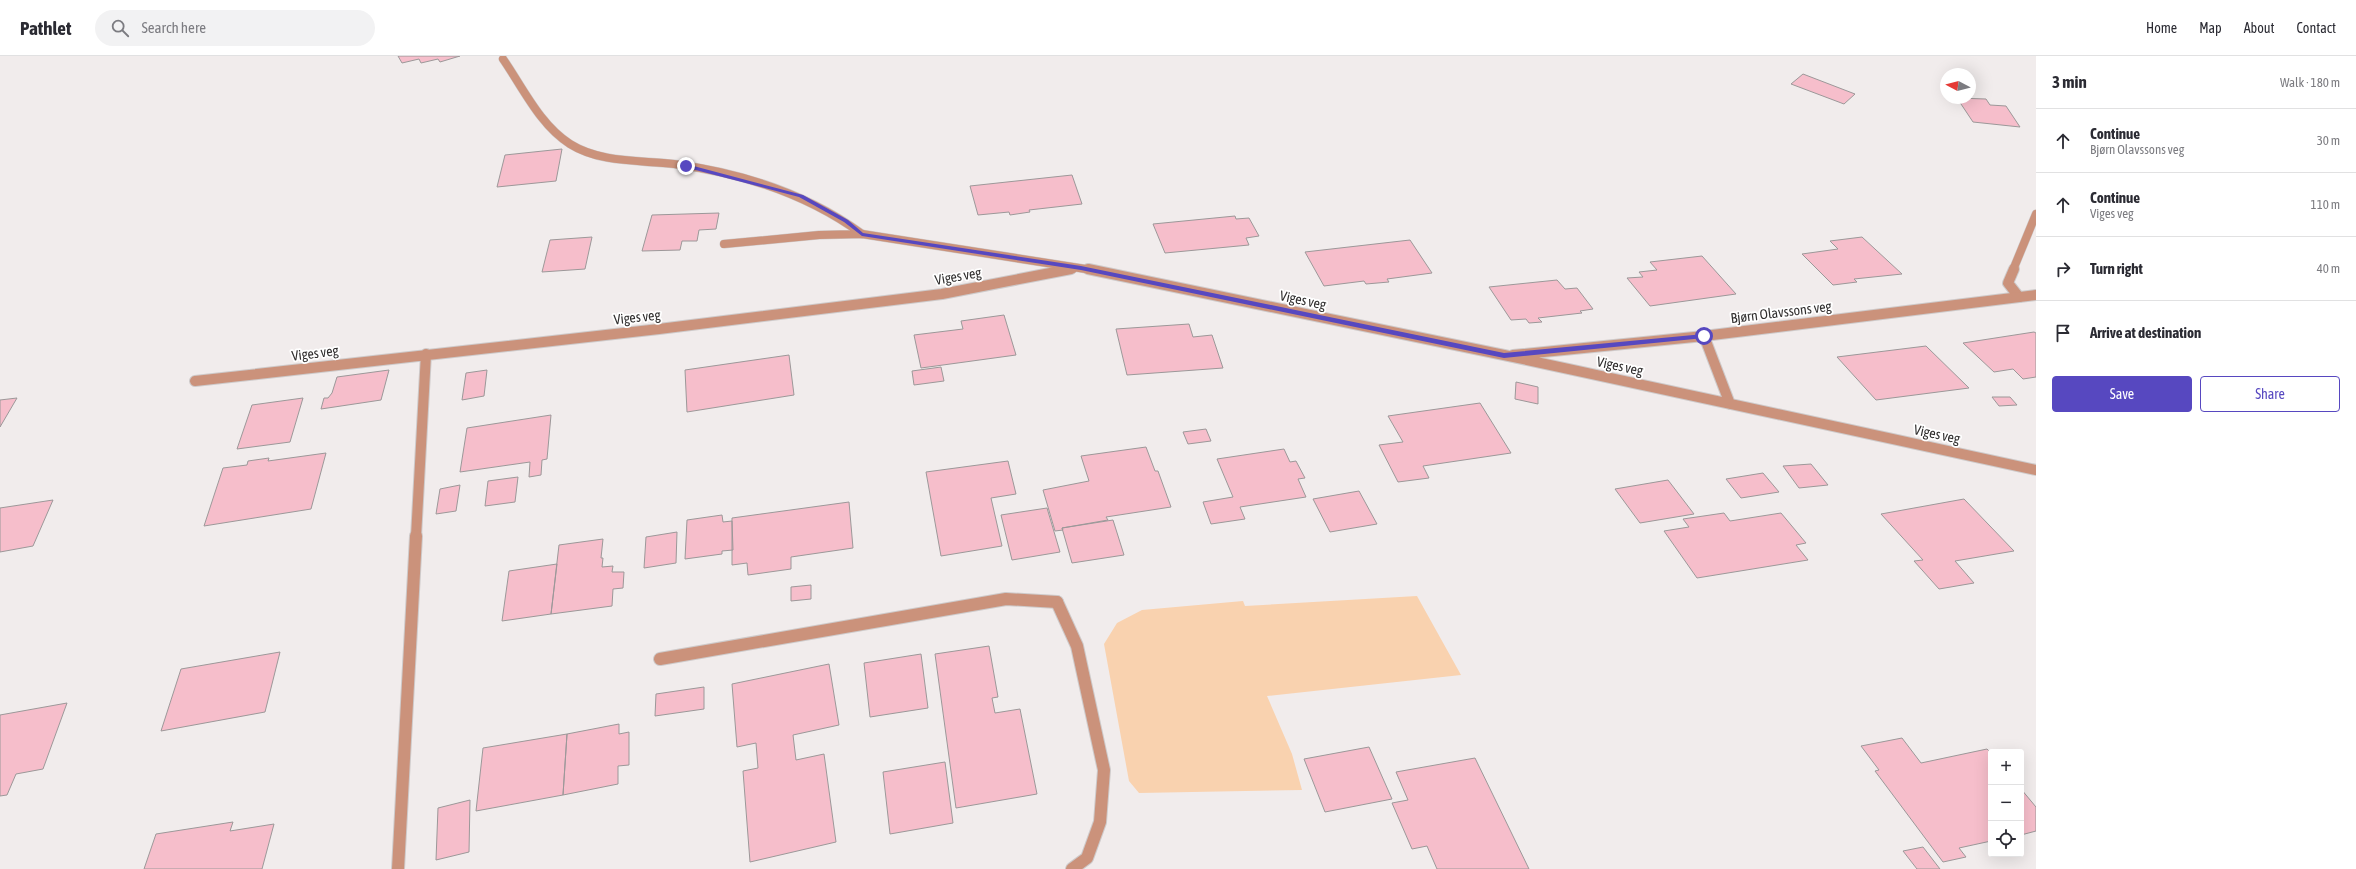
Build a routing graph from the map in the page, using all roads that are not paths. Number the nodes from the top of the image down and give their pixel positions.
1 (503, 59) dead end
2 (2036, 214) edge
3 (862, 234) junction
4 (724, 244) dead end
5 (1081, 268) junction
6 (2036, 295) edge
7 (2019, 297) junction
8 (1704, 336) junction
9 (426, 354) junction
10 (1504, 356) junction
11 (195, 381) dead end
12 (1730, 404) junction
13 (2036, 470) edge
14 (660, 659) dead end
15 (398, 869) edge
16 (1072, 869) edge

1 - 3 street
2 - 7 street
3 - 4 street, Viges veg
3 - 5 street, Viges veg
5 - 9 street, Viges veg
5 - 10 street, Viges veg
6 - 7 street, Bjørn Olavssons veg
7 - 8 street, Bjørn Olavssons veg
8 - 10 street, Bjørn Olavssons veg
8 - 12 street
9 - 11 street, Viges veg
9 - 15 street
10 - 12 street, Viges veg
12 - 13 street, Viges veg
14 - 16 street

